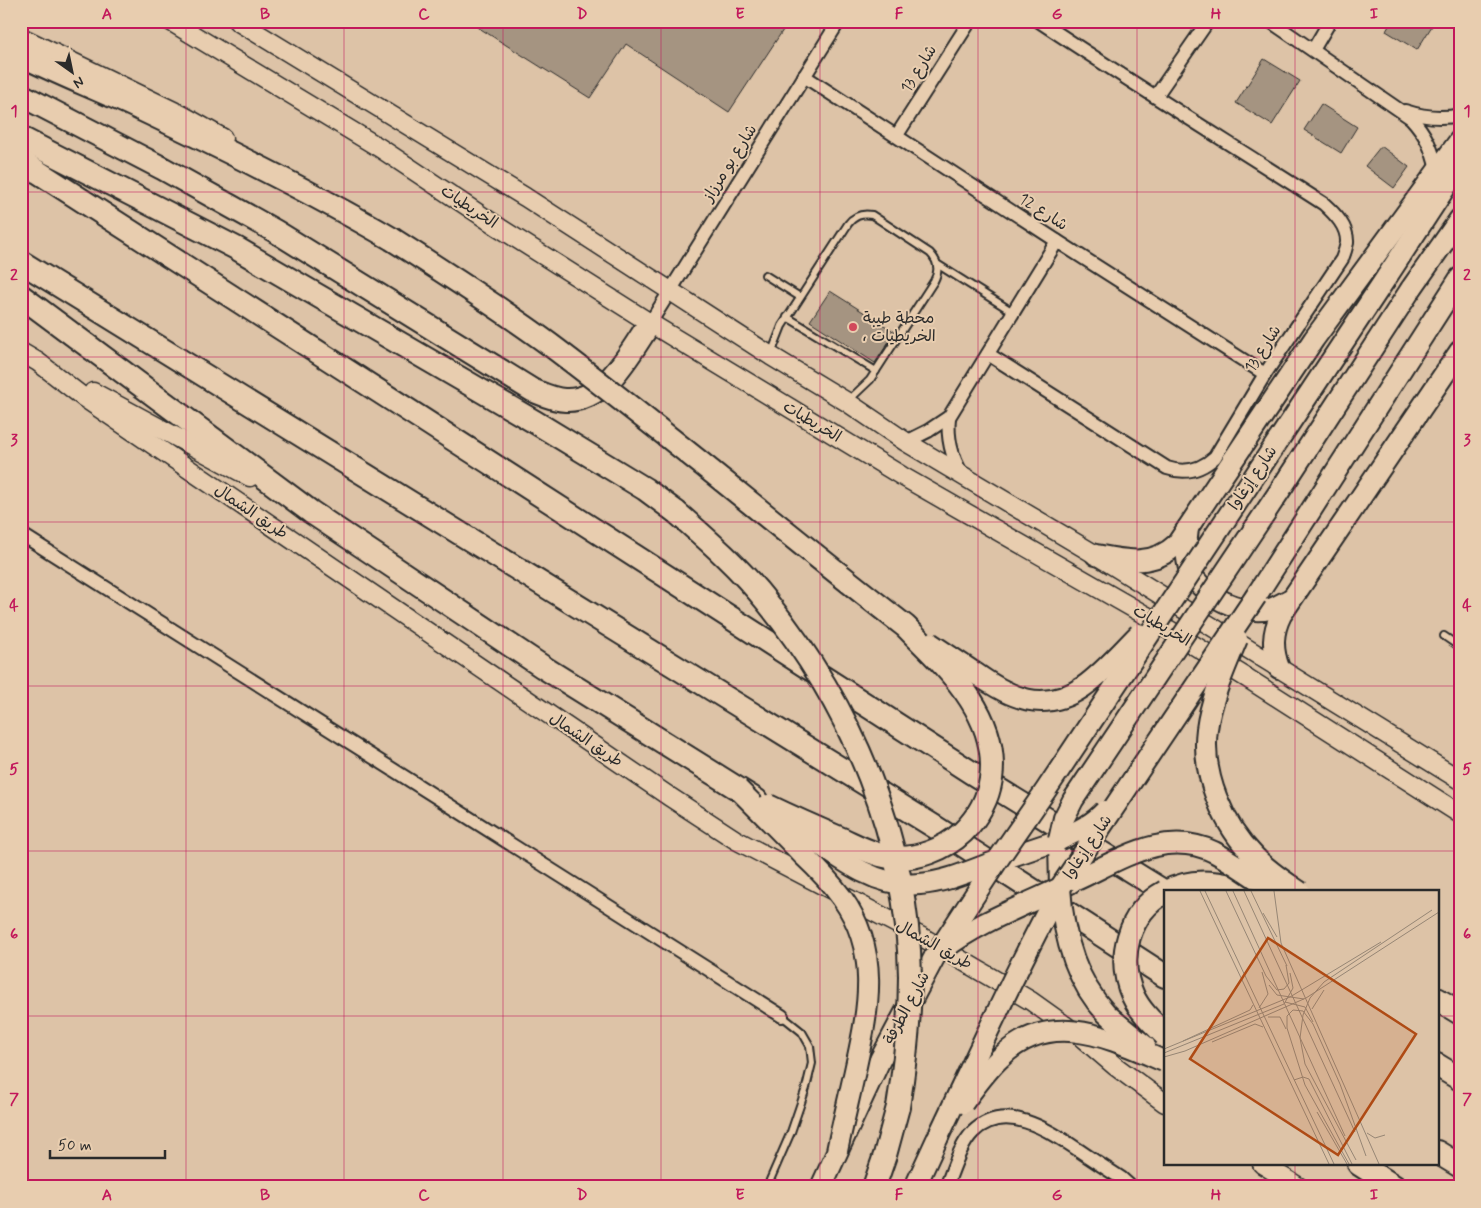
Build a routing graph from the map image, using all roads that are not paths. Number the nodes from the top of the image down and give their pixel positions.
1 (170, 21) edge
2 (237, 21) edge
3 (839, 21) edge
4 (970, 21) edge
5 (1038, 21) edge
6 (1208, 21) edge
7 (1270, 21) edge
8 (1330, 21) edge
9 (21, 37) edge
10 (1313, 50) junction
11 (21, 55) edge
12 (804, 76) junction
13 (21, 95) edge
14 (1156, 96) junction
15 (1400, 109) junction
16 (1460, 115) edge
17 (897, 135) junction
18 (21, 138) edge
19 (1460, 140) edge
20 (21, 161) edge
21 (1460, 165) edge
22 (1437, 170) junction
23 (341, 210) junction
24 (1460, 219) edge
25 (1057, 241) junction
26 (21, 262) edge
27 (938, 264) junction
28 (765, 275) dead end
29 (1456, 286) edge
30 (671, 290) junction
31 (21, 296) edge
32 (800, 298) junction
33 (1013, 312) junction
34 (787, 317) junction
35 (650, 323) junction
36 (1460, 351) edge
37 (21, 352) edge
38 (988, 354) junction
39 (771, 356) junction
40 (38, 362) junction
41 (876, 371) junction
42 (1265, 374) junction
43 (847, 402) junction
44 (949, 417) junction
45 (906, 442) junction
46 (964, 477) junction
47 (311, 512) junction
48 (1188, 528) junction
49 (21, 534) edge
50 (1096, 555) junction
51 (1256, 596) junction
52 (1291, 599) junction
53 (1167, 607) junction
54 (905, 626) junction
55 (1444, 636) dead end
56 (1460, 647) edge
57 (1279, 668) junction
58 (1134, 779) junction
59 (1460, 780) edge
60 (738, 789) junction
61 (1046, 790) joint
62 (768, 806) junction
63 (1460, 814) edge
64 (1058, 840) junction
65 (997, 861) junction
66 (1060, 888) junction
67 (1170, 890) edge
68 (1245, 890) edge
69 (1273, 890) edge
70 (1297, 890) edge
71 (1164, 891) edge
72 (1164, 893) edge
73 (935, 956) junction
74 (1164, 975) edge
75 (1438, 994) edge
76 (1438, 1000) edge
77 (1460, 1012) edge
78 (782, 1016) joint
79 (1164, 1034) edge
80 (1164, 1060) edge
81 (1164, 1061) edge
82 (1438, 1066) edge
83 (1460, 1079) edge
84 (1164, 1102) edge
85 (938, 1137) junction
86 (837, 1151) junction
87 (1438, 1153) edge
88 (1265, 1166) edge
89 (1362, 1166) edge
90 (1460, 1166) edge
91 (823, 1182) edge
92 (767, 1187) edge
93 (874, 1187) edge
94 (915, 1187) edge
95 (946, 1187) edge
96 (1131, 1187) edge
97 (1298, 1187) edge
98 (1395, 1187) edge

1 - 35 main road, الخريطيات
2 - 30 main road, الخريطيات
3 - 12 street, شارع بو مرزاز
4 - 17 street, شارع 13
5 - 14 street, شارع 13
6 - 14 street
7 - 10 street
8 - 10 street
9 - 23 main road
10 - 15 street
11 - 23 highway
12 - 17 street, شارع 12
12 - 30 street, شارع بو مرزاز
13 - 35 highway
14 - 42 street, شارع 13
15 - 16 street
15 - 22 street
17 - 25 street, شارع 12
18 - 93 highway, bridge
19 - 22 main road
20 - 71 highway
21 - 53 main road, شارع إزغاوا, bridge
22 - 48 main road
23 - 54 highway, bridge
24 - 64 main road, bridge
25 - 33 street
25 - 42 street, شارع 12
26 - 74 highway
27 - 32 lane
27 - 33 lane
27 - 41 lane
28 - 32 lane
29 - 51 main road, شارع إزغاوا
30 - 35 street, شارع بو مرزاز
30 - 39 main road, الخريطيات
31 - 47 highway
32 - 34 lane
33 - 38 street
34 - 39 lane
34 - 41 lane
35 - 63 main road, الخريطيات
36 - 52 main road
37 - 40 main road, طريق الشمال
38 - 42 street, شارع 13
38 - 44 street
39 - 43 main road, الخريطيات
40 - 47 main road
40 - 84 main road, طريق الشمال
41 - 43 lane
43 - 45 main road, الخريطيات
44 - 45 street
44 - 46 street
45 - 46 main road, الخريطيات
46 - 50 main road, الخريطيات
47 - 60 highway
48 - 50 main road
48 - 52 main road
49 - 78 street
50 - 57 main road, الخريطيات
51 - 58 main road, شارع إزغاوا, bridge
51 - 70 main road, bridge
52 - 57 main road
53 - 54 main road, bridge
53 - 61 main road, شارع إزغاوا, bridge
54 - 62 highway, bridge
55 - 56 lane
57 - 59 main road, الخريطيات
58 - 64 main road, bridge
58 - 66 main road, شارع إزغاوا, bridge
60 - 62 highway, bridge
60 - 86 main road, bridge
61 - 65 main road, شارع الطرفة, bridge
62 - 65 main road, bridge
64 - 65 main road
64 - 66 main road
65 - 73 main road, شارع الطرفة, bridge
66 - 69 main road, bridge
66 - 73 main road, bridge
66 - 80 main road, bridge
66 - 85 main road, bridge
67 - 68 highway
72 - 79 highway, bridge
73 - 86 main road, شارع الطرفة, bridge
75 - 77 main road
76 - 77 highway
78 - 92 lane
81 - 85 main road, bridge
82 - 83 highway
85 - 94 main road
86 - 91 main road, شارع الطرفة
87 - 90 highway
88 - 97 main road
89 - 98 highway
95 - 96 street

